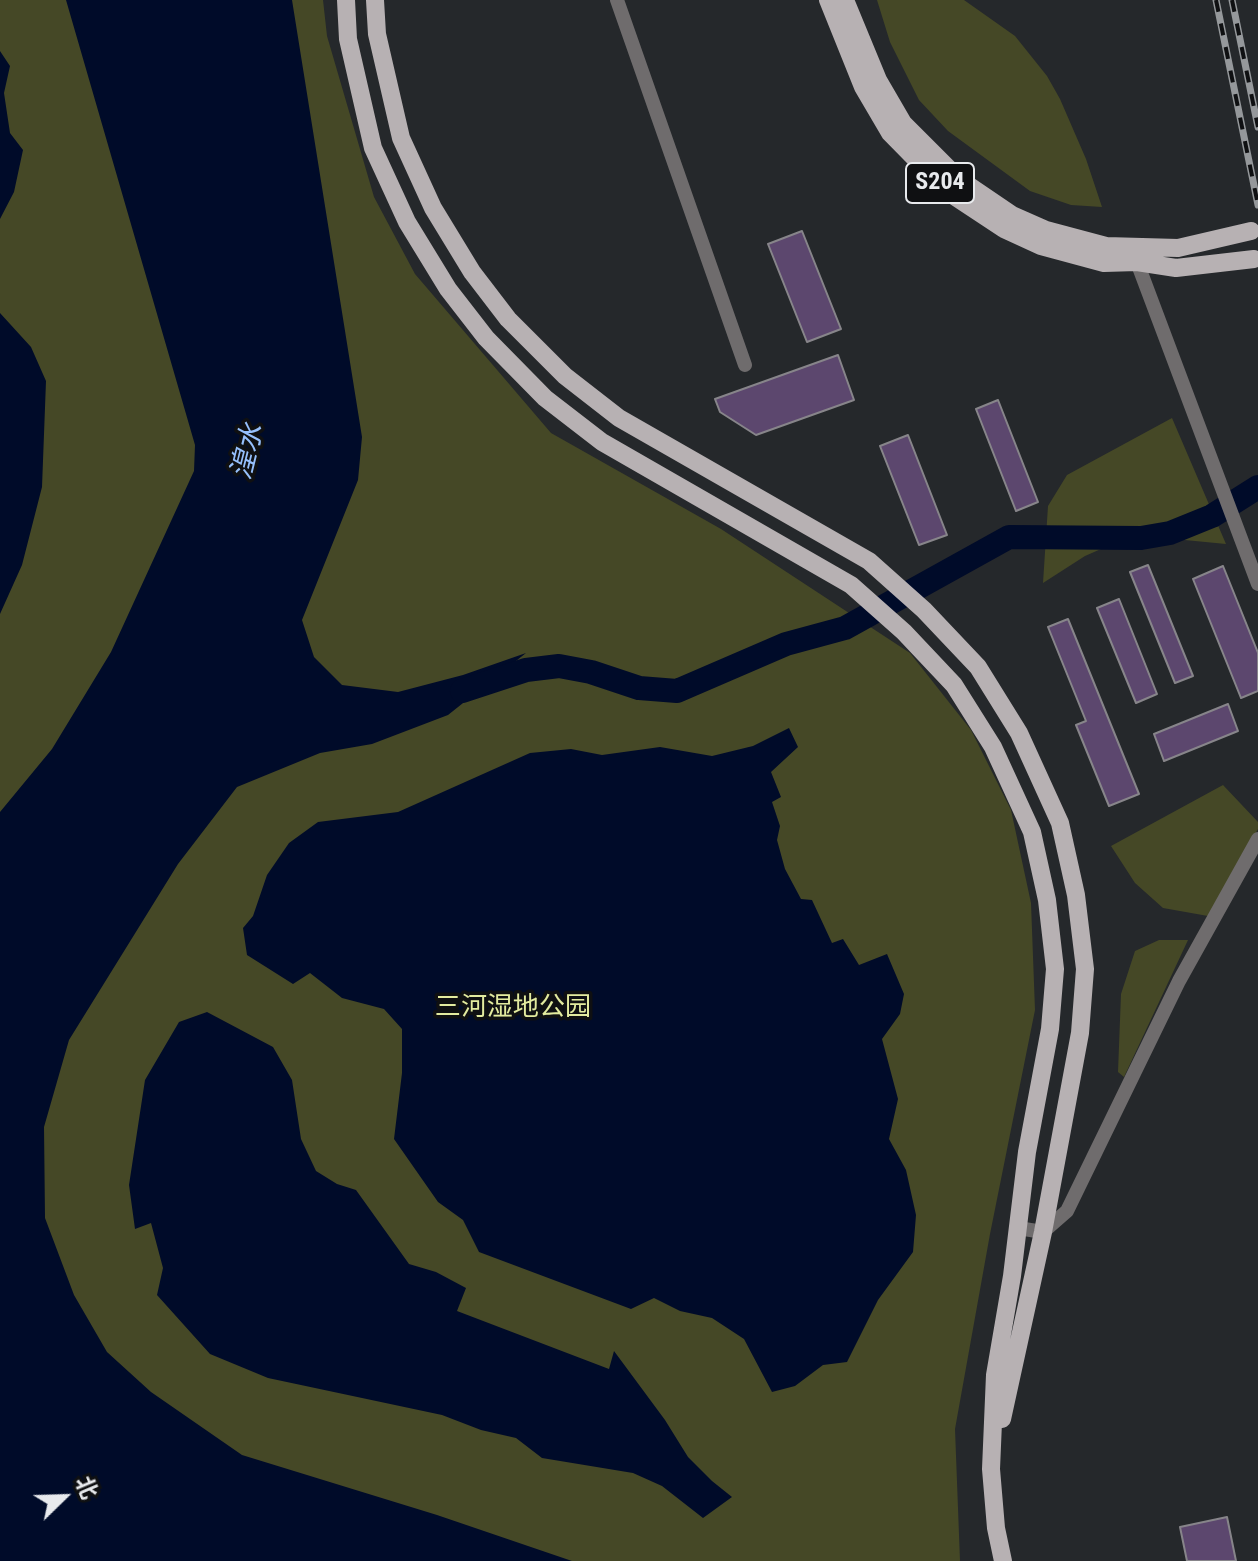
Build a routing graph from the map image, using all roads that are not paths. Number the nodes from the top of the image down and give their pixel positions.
1 (346, 0) edge
2 (375, 0) edge
3 (617, 0) edge
4 (828, 0) edge
5 (845, 0) edge
6 (1251, 231) dead end
7 (1137, 253) junction
8 (1254, 259) dead end
9 (745, 365) dead end
10 (1258, 584) edge
11 (1258, 839) edge
12 (1018, 1228) junction
13 (1043, 1232) junction
14 (991, 1469) junction
15 (1003, 1561) edge

1 - 12 main road
2 - 13 main road
3 - 9 street
4 - 7 main road, S204
5 - 7 main road, S204
6 - 7 main road, S204
7 - 8 main road, S204
7 - 10 street
11 - 13 street
12 - 13 street
12 - 14 main road
13 - 14 main road
14 - 15 main road

